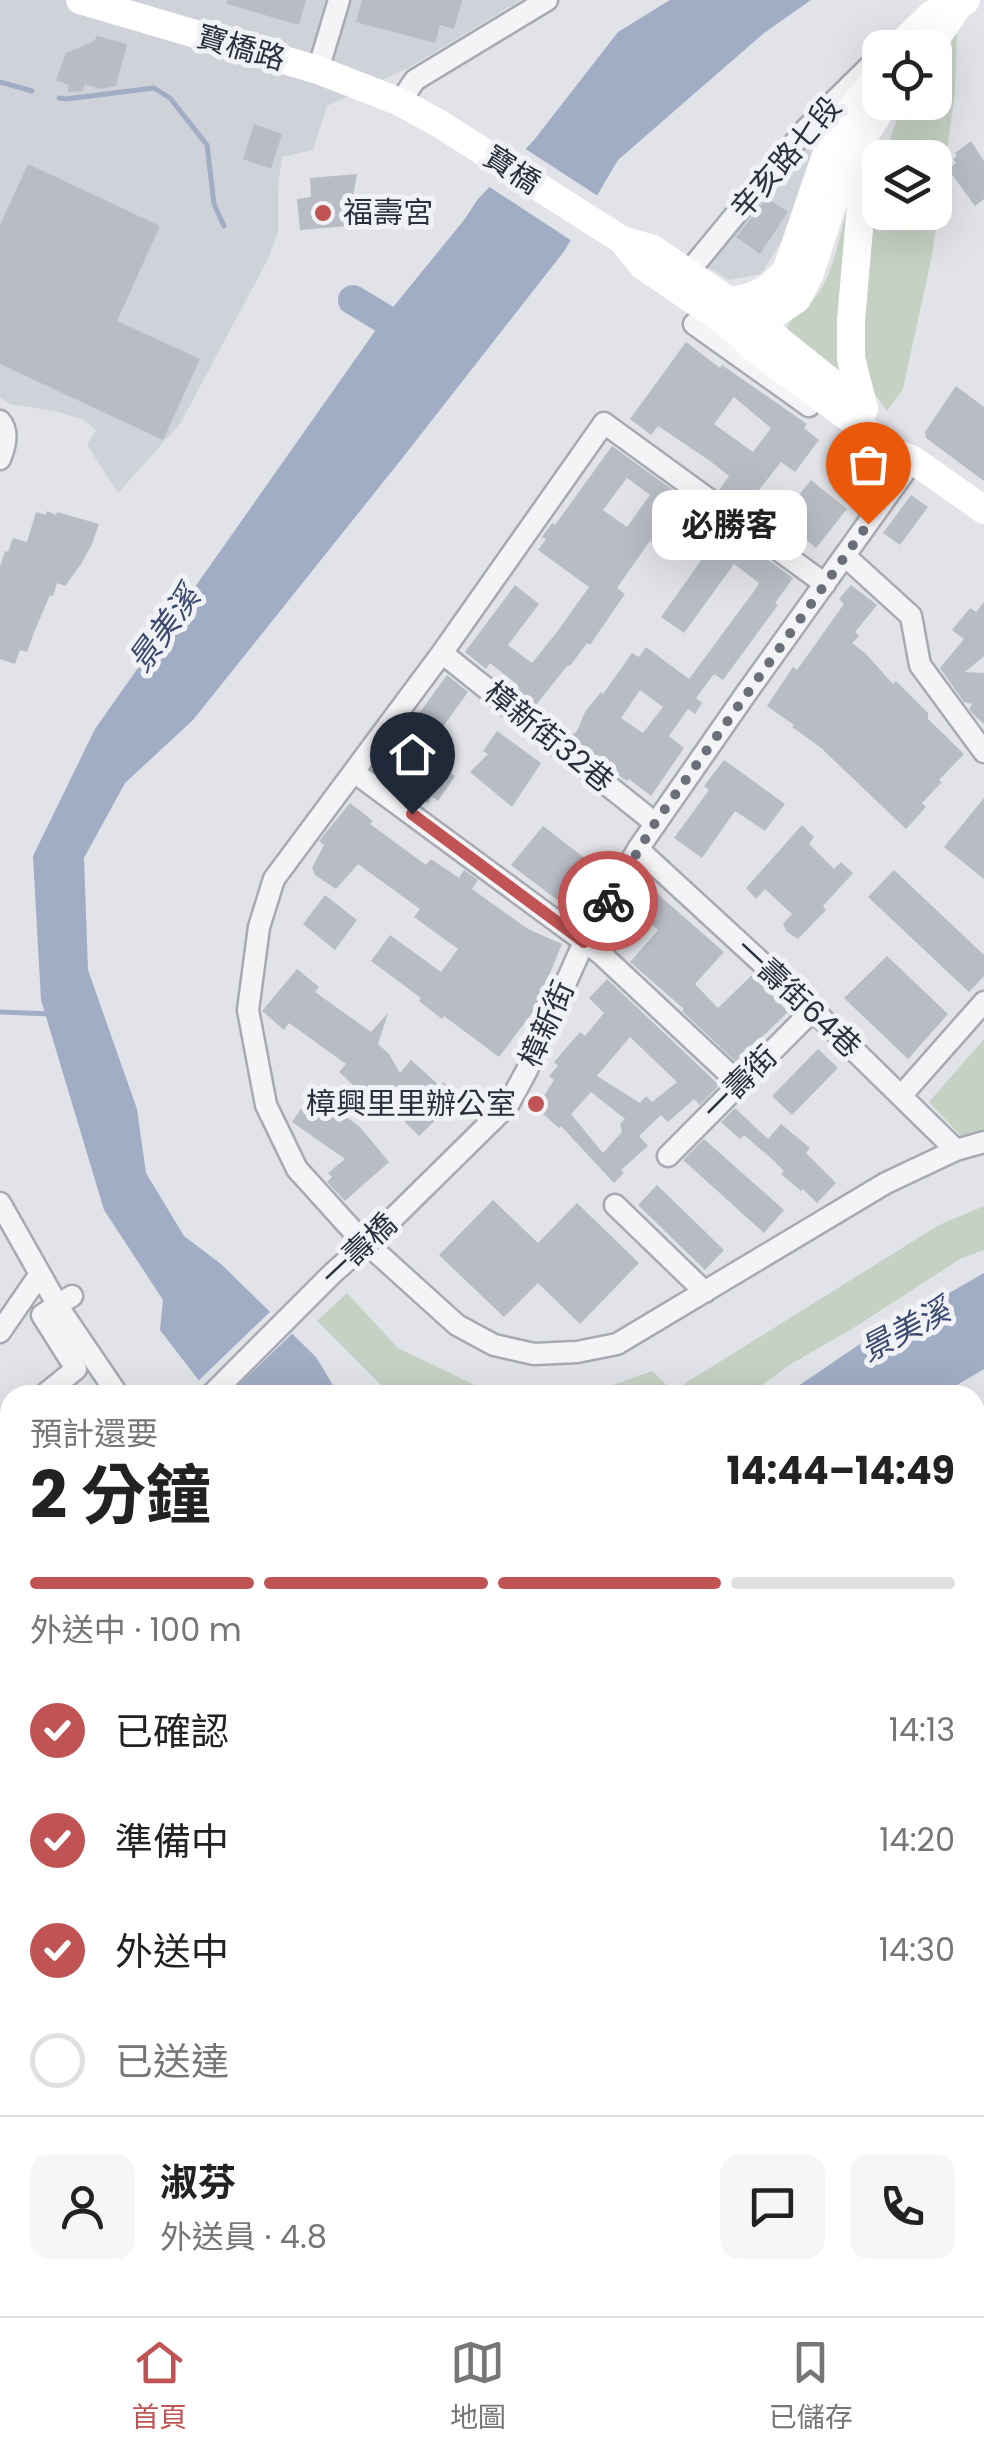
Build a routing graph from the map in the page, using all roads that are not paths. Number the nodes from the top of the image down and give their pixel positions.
1 (80, 0) edge
2 (339, 0) edge
3 (548, 0) edge
4 (962, 3) edge
5 (914, 30) edge
6 (942, 30) edge
7 (318, 70) junction
8 (862, 77) edge
9 (862, 96) edge
10 (400, 102) junction
11 (873, 120) edge
12 (865, 132) junction
13 (695, 264) dead end
14 (728, 320) junction
15 (864, 409) junction
16 (0, 421) edge
17 (0, 458) edge
18 (914, 460) junction
19 (984, 510) edge
20 (844, 556) junction
21 (825, 584) junction
22 (442, 652) junction
23 (984, 752) edge
24 (354, 772) junction
25 (655, 823) junction
26 (638, 849) junction
27 (584, 942) junction
28 (984, 1002) edge
29 (813, 1010) junction
30 (740, 1084) junction
31 (902, 1096) junction
32 (508, 1105) joint
33 (984, 1142) edge
34 (956, 1150) junction
35 (668, 1156) dead end
36 (0, 1202) edge
37 (616, 1204) dead end
38 (40, 1274) junction
39 (705, 1292) junction
40 (65, 1300) junction
41 (0, 1332) edge
42 (56, 1385) edge
43 (112, 1385) edge
44 (221, 1385) edge

1 - 7 main road, 寶橋路
2 - 7 street
3 - 10 street
4 - 5 main road
4 - 6 main road
7 - 10 main road, 寶橋路
8 - 13 street, 辛亥路七段
9 - 14 main road
10 - 14 main road, 寶橋, bridge
11 - 12 main road
12 - 14 main road
12 - 15 main road
14 - 15 main road
14 - 18 main road
14 - 18 street
15 - 18 main road
16 - 17 street
18 - 19 main road
18 - 20 street
20 - 21 street
20 - 23 street
21 - 22 street
21 - 25 street
22 - 24 street
22 - 25 street, 樟新街32巷
24 - 27 street
24 - 39 street
25 - 26 street
26 - 27 street, 樟新街
26 - 29 street, 一壽街64巷
27 - 30 street
27 - 32 street, 樟新街
28 - 31 street
29 - 30 street, 一壽街
29 - 31 street, 一壽街64巷
30 - 35 street, 一壽街
31 - 34 street, 一壽街64巷
32 - 44 street, 一壽橋, bridge
33 - 34 street
34 - 39 street
36 - 38 street
37 - 39 street
38 - 40 street
38 - 41 street
40 - 42 street
40 - 43 street

